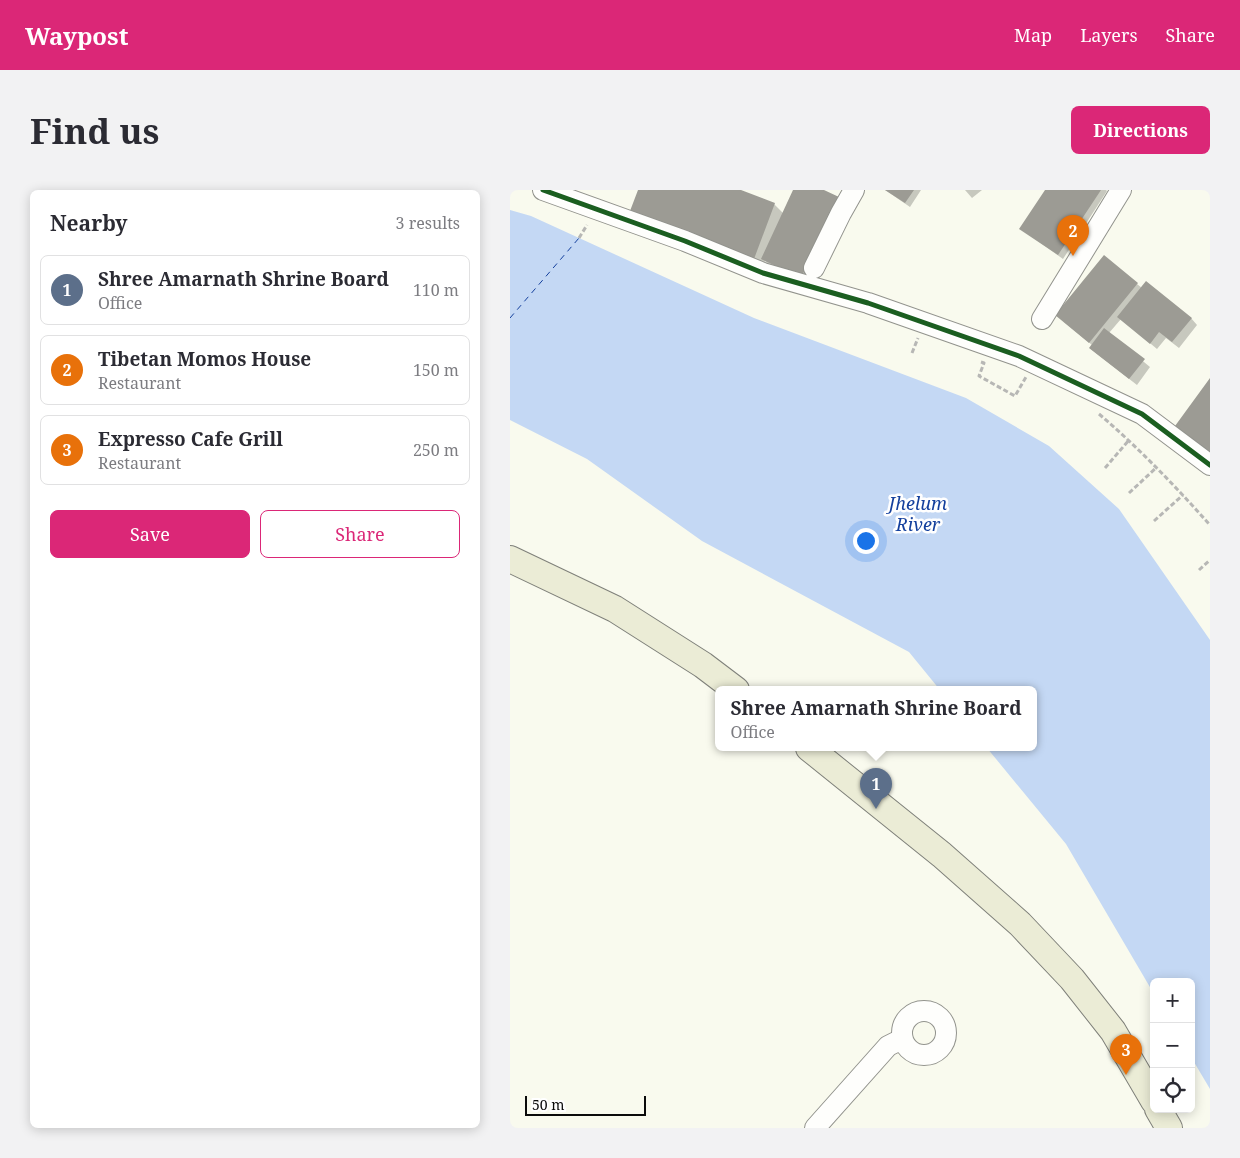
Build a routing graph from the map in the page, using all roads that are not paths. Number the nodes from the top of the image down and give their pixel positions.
1 (543, 190) edge
2 (854, 190) edge
3 (1121, 190) edge
4 (814, 268) dead end
5 (1042, 319) dead end
6 (1210, 465) edge
7 (510, 559) edge
8 (731, 686) edge
9 (813, 751) edge
10 (902, 1039) dead end
11 (1150, 1094) edge
12 (1160, 1113) edge
13 (815, 1128) edge
14 (1169, 1128) edge

1 - 6 street
2 - 4 street
3 - 5 street
7 - 8 main road
9 - 11 main road
10 - 13 street
12 - 14 main road

